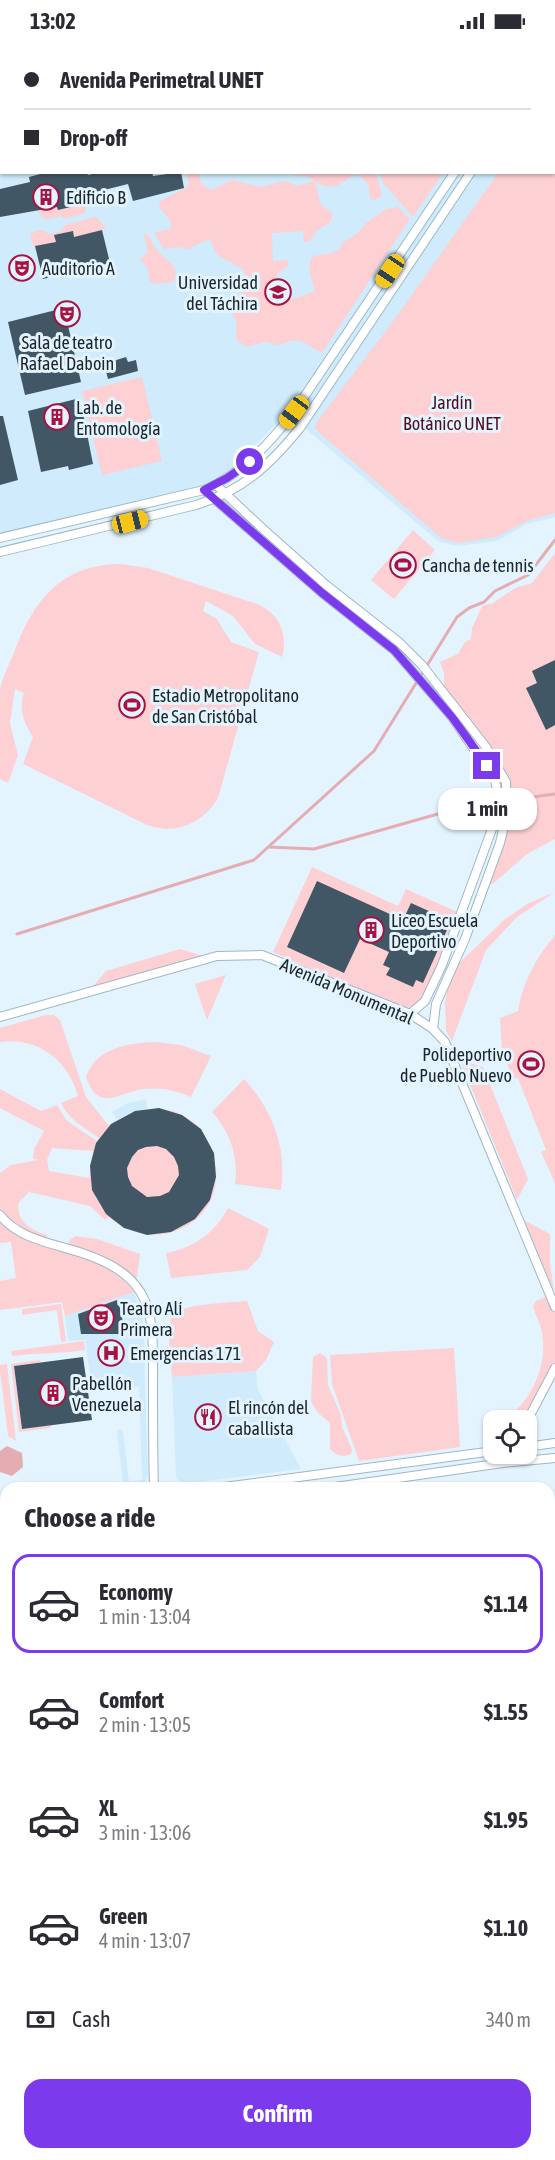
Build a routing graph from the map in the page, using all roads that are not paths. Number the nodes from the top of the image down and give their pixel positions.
1 (454, 174) edge
2 (470, 174) edge
3 (216, 484) junction
4 (204, 490) junction
5 (226, 495) junction
6 (214, 500) junction
7 (0, 538) edge
8 (0, 552) edge
9 (397, 647) junction
10 (461, 913) junction
11 (472, 917) junction
12 (410, 1014) junction
13 (0, 1017) edge
14 (433, 1029) junction
15 (0, 1215) edge
16 (555, 1307) edge
17 (555, 1368) edge
18 (533, 1410) edge
19 (555, 1443) edge
20 (537, 1445) edge
21 (483, 1452) edge
22 (555, 1458) edge
23 (537, 1460) edge
24 (497, 1464) edge
25 (406, 1478) junction
26 (154, 1482) edge
27 (261, 1482) edge
28 (375, 1482) edge
29 (406, 1482) edge

1 - 3 street
2 - 5 street
3 - 4 street
3 - 5 street
4 - 6 street
4 - 7 street
5 - 6 street
5 - 9 street
6 - 8 street
6 - 9 street
9 - 10 street
9 - 11 street
10 - 11 street
10 - 12 street
11 - 14 street
12 - 13 street, Avenida Monumental
12 - 14 street, Avenida Monumental
14 - 16 street, Avenida Monumental
15 - 26 street
17 - 18 street
19 - 20 street
21 - 27 street
22 - 23 street
24 - 25 street
25 - 28 street
25 - 29 street

